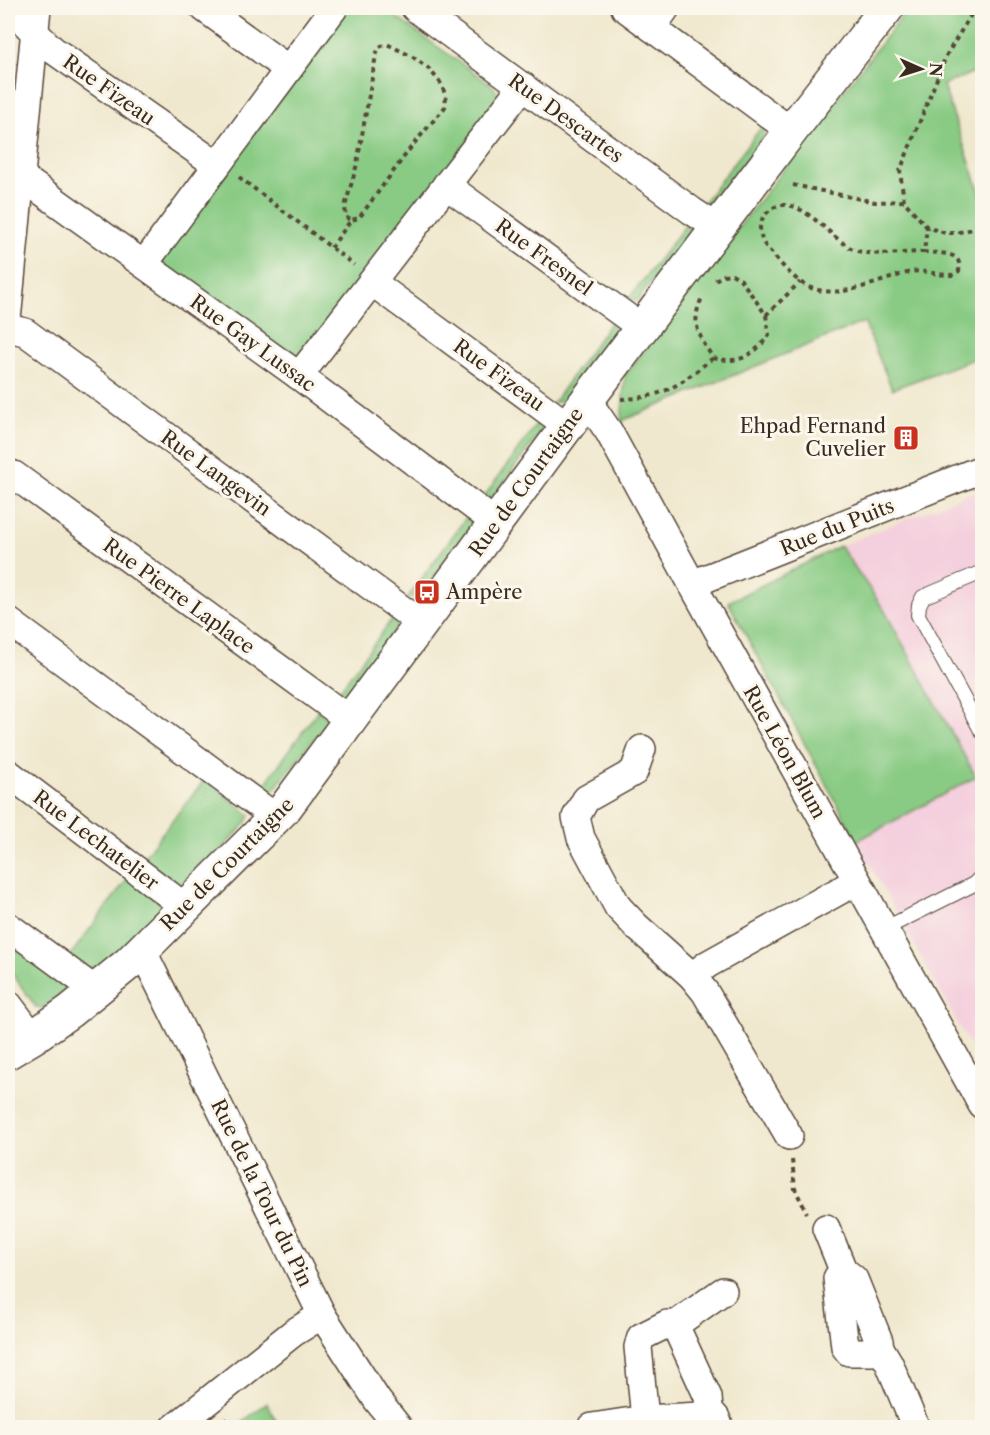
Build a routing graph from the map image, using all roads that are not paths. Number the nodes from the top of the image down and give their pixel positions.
1 (8, 8) edge
2 (204, 8) edge
3 (334, 8) edge
4 (415, 8) edge
5 (625, 8) edge
6 (887, 8) edge
7 (659, 18) edge
8 (36, 21) edge
9 (288, 69) junction
10 (523, 86) junction
11 (18, 103) edge
12 (791, 131) junction
13 (217, 165) junction
14 (14, 172) edge
15 (446, 185) junction
16 (718, 228) junction
17 (144, 264) junction
18 (372, 282) junction
19 (8, 310) edge
20 (8, 328) edge
21 (642, 328) junction
22 (299, 376) junction
23 (603, 399) junction
24 (568, 426) junction
25 (982, 469) edge
26 (8, 473) edge
27 (496, 523) junction
28 (982, 572) edge
29 (692, 584) junction
30 (8, 621) edge
31 (422, 624) junction
32 (350, 720) junction
33 (982, 732) edge
34 (642, 749) dead end
35 (8, 773) edge
36 (275, 817) junction
37 (982, 876) edge
38 (857, 881) junction
39 (185, 907) junction
40 (8, 926) edge
41 (884, 929) junction
42 (140, 951) junction
43 (692, 976) junction
44 (95, 990) junction
45 (8, 1004) edge
46 (20, 1045) edge
47 (982, 1105) edge
48 (789, 1136) road end
49 (826, 1228) road end
50 (723, 1291) dead end
51 (322, 1316) junction
52 (675, 1325) junction
53 (645, 1419) junction
54 (715, 1419) edge
55 (592, 1427) edge
56 (174, 1428) edge
57 (399, 1428) edge
58 (916, 1428) edge

1 - 8 street, Rue Fizeau
2 - 9 street
3 - 9 street
4 - 10 street, Rue Descartes
5 - 7 street
6 - 12 street, Rue de Courtaigne
7 - 12 street
8 - 11 street
8 - 13 street, Rue Fizeau
9 - 13 street
10 - 15 street
10 - 16 street, Rue Descartes
11 - 14 street
12 - 16 street, Rue de Courtaigne
13 - 17 street
14 - 17 street, Rue Gay Lussac
14 - 19 street
15 - 18 street
15 - 21 street, Rue Fresnel
16 - 21 street, Rue de Courtaigne
17 - 22 street, Rue Gay Lussac
18 - 22 street
18 - 24 street, Rue Fizeau
20 - 31 street, Rue Langevin
21 - 23 street, Rue de Courtaigne
22 - 27 street, Rue Gay Lussac
23 - 24 street, Rue de Courtaigne
23 - 29 street, Rue Léon Blum
24 - 27 street, Rue de Courtaigne
25 - 29 street, Rue du Puits
26 - 32 street, Rue Pierre Laplace
27 - 31 street, Rue de Courtaigne
28 - 33 lane
29 - 38 street, Rue Léon Blum
30 - 36 street
31 - 32 street, Rue de Courtaigne
32 - 36 street, Rue de Courtaigne
34 - 43 street
35 - 39 street, Rue Lechatelier
36 - 39 street, Rue de Courtaigne
37 - 41 lane
38 - 41 street, Rue Léon Blum
38 - 43 street
39 - 42 street, Rue de Courtaigne
40 - 44 street
41 - 47 street, Rue Léon Blum
42 - 44 street, Rue de Courtaigne
42 - 51 street, Rue de la Tour du Pin
43 - 48 street
44 - 46 street, Rue de Courtaigne
45 - 46 street
49 - 58 street
50 - 52 street
51 - 56 street
51 - 57 street, Rue de la Tour du Pin
52 - 53 street
52 - 54 street
53 - 54 street
53 - 55 street

